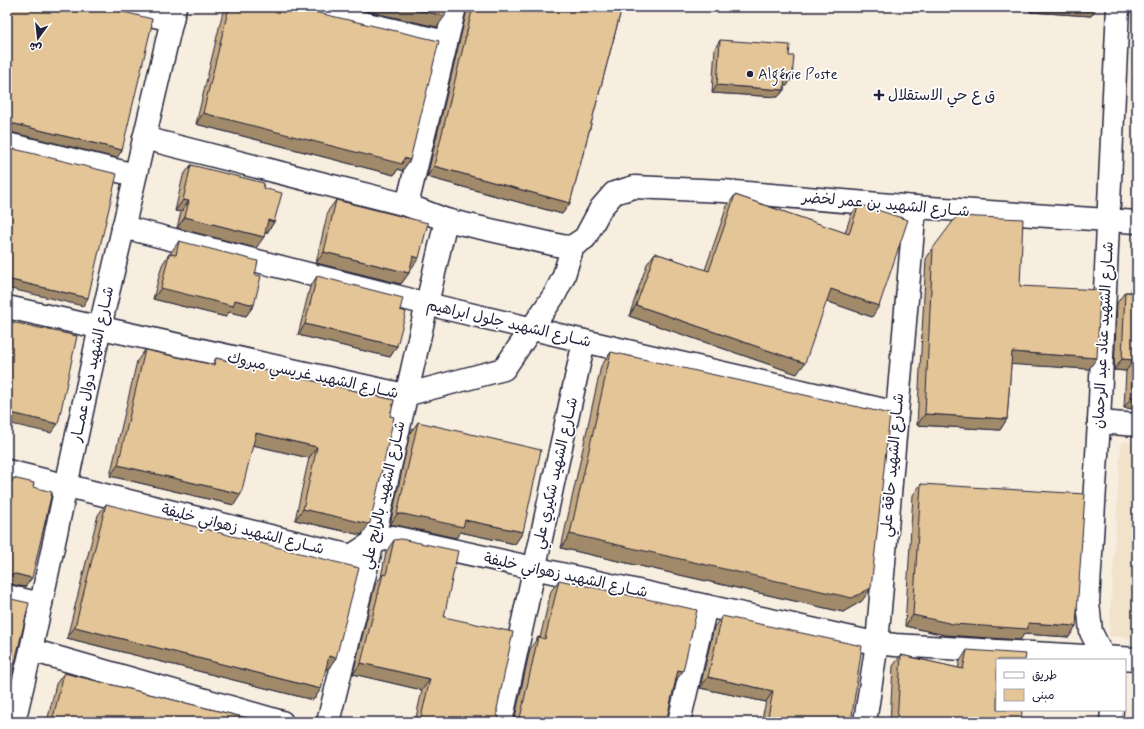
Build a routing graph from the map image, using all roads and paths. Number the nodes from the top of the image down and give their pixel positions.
1 (117, 7) edge
2 (292, 7) edge
3 (455, 7) edge
4 (1118, 7) edge
5 (174, 14) edge
6 (446, 42) junction
7 (144, 138) junction
8 (7, 144) edge
9 (135, 175) junction
10 (407, 205) junction
11 (915, 207) junction
12 (446, 220) junction
13 (1108, 220) junction
14 (1137, 222) edge
15 (123, 227) junction
16 (574, 246) junction
17 (427, 304) junction
18 (7, 307) edge
19 (100, 327) junction
20 (531, 328) junction
21 (584, 341) junction
22 (405, 395) junction
23 (897, 413) junction
24 (1099, 422) junction
25 (1137, 425) edge
26 (7, 470) edge
27 (66, 485) junction
28 (373, 542) junction
29 (534, 568) junction
30 (7, 596) edge
31 (41, 604) junction
32 (706, 606) junction
33 (877, 643) junction
34 (31, 650) junction
35 (1105, 659) edge
36 (1137, 659) edge
37 (1112, 711) edge
38 (12, 716) edge
39 (282, 722) edge
40 (328, 722) edge
41 (501, 722) edge
42 (679, 722) edge
43 (866, 722) edge
44 (1111, 722) edge

1 - 5 street
2 - 6 street
3 - 6 street
4 - 13 street, شــارع الشهيد عناد عبد الرحمان
5 - 7 street, شــارع الشهيد دوال عمـــار
6 - 10 street
7 - 9 street, شــارع الشهيد دوال عمـــار
7 - 10 street
8 - 9 street
9 - 15 street, شــارع الشهيد دوال عمـــار
10 - 12 street
11 - 13 street, شــارع الشهيد بن عمر لخضر
11 - 16 street, شــارع الشهيد بن عمر لخضر
11 - 23 street, شــارع الشهيد حاقة علي
12 - 16 street
12 - 17 street, شــارع الشهيد بالرابح علي
13 - 14 street, شــارع الشهيد بن عمر لخضر
13 - 24 street, شــارع الشهيد عناد عبد الرحمان
15 - 17 street, شــارع الشهيد جلول ابراهيم
15 - 19 street, شــارع الشهيد دوال عمـــار
16 - 20 street, شــارع الشهيد غريسي مبروك
17 - 20 street, شــارع الشهيد جلول ابراهيم
17 - 22 street, شــارع الشهيد بالرابح علي
18 - 19 street, شــارع الشهيد غريسي مبروك
19 - 22 street, شــارع الشهيد غريسي مبروك
19 - 27 street, شــارع الشهيد دوال عمـــار
20 - 21 street, شــارع الشهيد جلول ابراهيم
20 - 22 street, شــارع الشهيد غريسي مبروك
21 - 23 street, شــارع الشهيد جلول ابراهيم
21 - 29 street, شــارع الشهيد شكيري علي
22 - 28 street, شــارع الشهيد بالرابح علي
23 - 33 street, شــارع الشهيد حاقة علي
24 - 25 street
24 - 35 street, شــارع الشهيد عناد عبد الرحمان
26 - 27 street, شــارع الشهيد زهواني خليفة
27 - 28 street, شــارع الشهيد زهواني خليفة
27 - 31 street, شــارع الشهيد دوال عمـــار
28 - 29 street, شــارع الشهيد زهواني خليفة
28 - 40 street, شــارع الشهيد بالرابح علي
29 - 32 street, شــارع الشهيد زهواني خليفة
29 - 41 street, شــارع الشهيد شكيري علي
30 - 31 street
31 - 34 street, شــارع الشهيد دوال عمـــار
32 - 33 street, شــارع الشهيد زهواني خليفة
32 - 42 street
33 - 35 street, شــارع الشهيد زهواني خليفة
33 - 43 street, شــارع الشهيد حاقة علي
34 - 38 street, شــارع الشهيد دوال عمـــار
34 - 39 street
35 - 36 street, شــارع الشهيد زهواني خليفة
37 - 44 street

